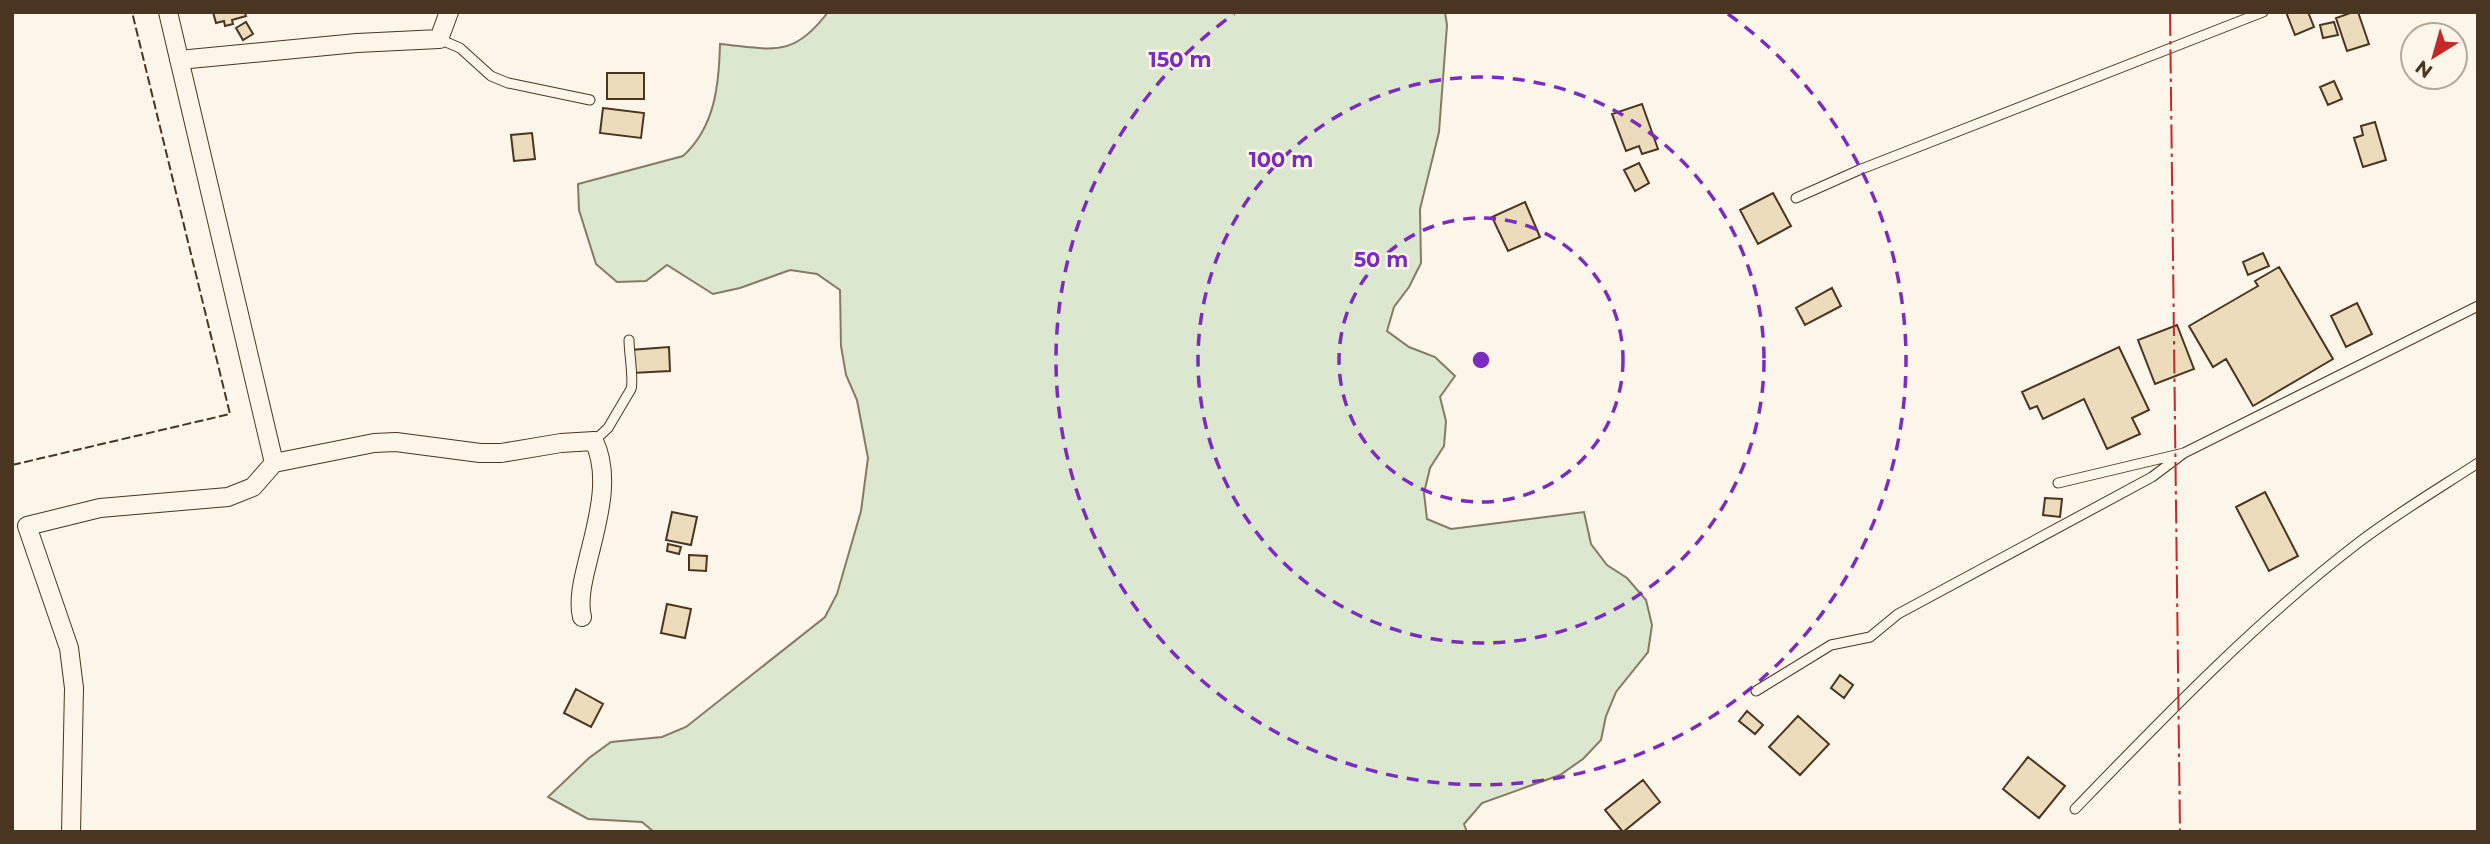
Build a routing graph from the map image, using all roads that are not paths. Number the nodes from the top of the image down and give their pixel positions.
1 (168, 12) edge
2 (449, 12) edge
3 (2263, 12) edge
4 (439, 39) junction
5 (179, 60) junction
6 (590, 100) dead end
7 (1796, 198) dead end
8 (2478, 306) edge
9 (629, 340) dead end
10 (594, 441) junction
11 (2184, 453) junction
12 (274, 463) junction
13 (2478, 463) edge
14 (2058, 483) dead end
15 (582, 617) dead end
16 (1756, 691) dead end
17 (2075, 809) dead end
18 (72, 832) edge

1 - 5 street
2 - 4 street
3 - 7 lane
4 - 5 street
4 - 6 lane
5 - 12 street
8 - 11 lane
9 - 10 lane
10 - 12 street
10 - 15 street
11 - 14 lane
11 - 16 lane
12 - 18 street
13 - 17 lane

